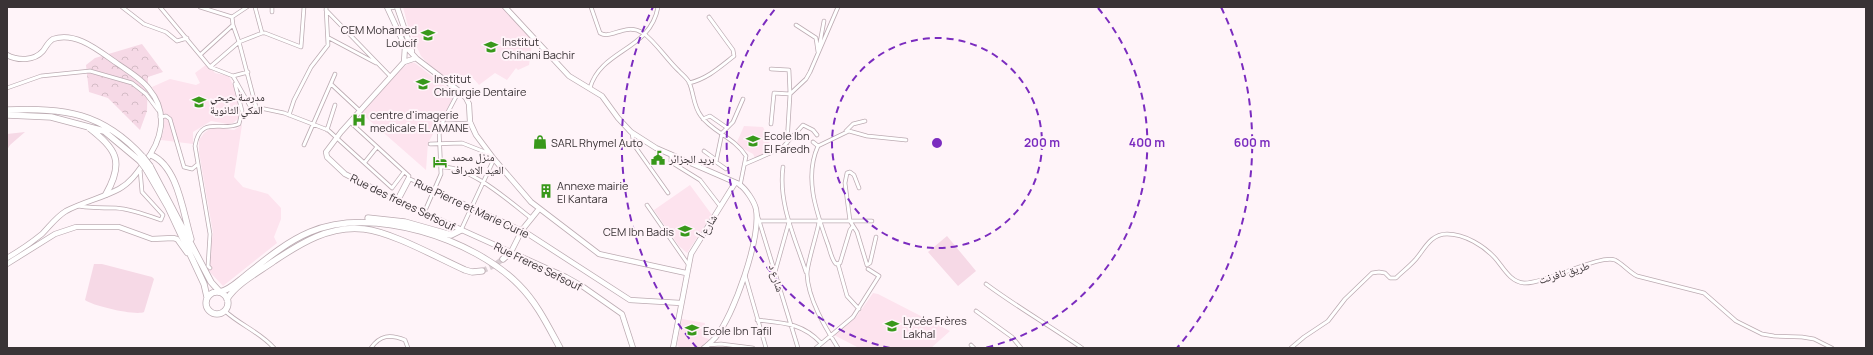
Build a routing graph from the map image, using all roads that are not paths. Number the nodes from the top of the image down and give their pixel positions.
1 (122, 7) edge
2 (160, 7) edge
3 (200, 7) edge
4 (215, 7) edge
5 (247, 7) edge
6 (255, 7) edge
7 (272, 7) edge
8 (304, 7) edge
9 (388, 7) edge
10 (393, 7) edge
11 (397, 7) edge
12 (505, 7) edge
13 (591, 7) edge
14 (658, 7) edge
15 (838, 7) edge
16 (326, 9) edge
17 (212, 12) junction
18 (272, 12) dead end
19 (232, 17) junction
20 (709, 17) dead end
21 (824, 21) dead end
22 (233, 25) junction
23 (796, 25) dead end
24 (262, 33) junction
25 (645, 34) junction
26 (187, 38) junction
27 (328, 38) junction
28 (240, 42) junction
29 (405, 46) junction
30 (818, 52) junction
31 (7, 55) edge
32 (200, 55) junction
33 (416, 59) junction
34 (404, 62) junction
35 (379, 65) junction
36 (210, 67) junction
37 (770, 69) dead end
38 (248, 72) junction
39 (335, 74) dead end
40 (233, 76) junction
41 (391, 77) junction
42 (689, 83) junction
43 (331, 84) junction
44 (7, 88) edge
45 (590, 88) junction
46 (459, 91) junction
47 (790, 94) junction
48 (743, 99) dead end
49 (335, 104) dead end
50 (256, 107) junction
51 (7, 110) edge
52 (159, 111) junction
53 (360, 111) junction
54 (289, 115) junction
55 (7, 116) edge
56 (160, 117) junction
57 (703, 119) junction
58 (865, 121) dead end
59 (350, 122) junction
60 (471, 123) junction
61 (84, 124) junction
62 (312, 124) junction
63 (442, 124) junction
64 (771, 124) dead end
65 (726, 127) junction
66 (327, 130) junction
67 (845, 132) junction
68 (632, 133) junction
69 (722, 133) junction
70 (817, 135) dead end
71 (338, 137) junction
72 (906, 140) dead end
73 (813, 142) dead end
74 (787, 143) junction
75 (430, 144) dead end
76 (440, 144) junction
77 (304, 145) dead end
78 (818, 146) junction
79 (377, 147) junction
80 (704, 151) dead end
81 (490, 154) junction
82 (671, 154) junction
83 (151, 155) junction
84 (141, 159) junction
85 (494, 159) junction
86 (715, 159) junction
87 (364, 162) junction
88 (198, 164) junction
89 (745, 164) junction
90 (441, 167) junction
91 (783, 167) dead end
92 (145, 168) junction
93 (726, 169) dead end
94 (404, 172) junction
95 (482, 182) junction
96 (735, 183) junction
97 (740, 186) junction
98 (859, 188) dead end
99 (434, 191) junction
100 (668, 193) dead end
101 (106, 194) junction
102 (647, 205) dead end
103 (78, 206) junction
104 (473, 206) junction
105 (720, 206) junction
106 (539, 209) junction
107 (424, 213) junction
108 (531, 218) junction
109 (758, 221) junction
110 (790, 221) junction
111 (850, 221) junction
112 (872, 221) dead end
113 (342, 222) junction
114 (820, 222) junction
115 (853, 226) junction
116 (461, 230) junction
117 (522, 230) junction
118 (876, 237) dead end
119 (33, 241) junction
120 (36, 246) junction
121 (193, 249) junction
122 (511, 252) junction
123 (7, 258) edge
124 (192, 258) junction
125 (503, 259) tunnel mouth
126 (7, 264) edge
127 (688, 264) junction
128 (838, 264) junction
129 (210, 268) dead end
130 (868, 269) dead end
131 (482, 271) tunnel mouth
132 (775, 272) junction
133 (686, 273) junction
134 (807, 273) junction
135 (744, 274) junction
136 (986, 284) dead end
137 (220, 292) junction
138 (207, 297) junction
139 (227, 299) junction
140 (681, 303) junction
141 (859, 309) junction
142 (976, 310) dead end
143 (225, 311) junction
144 (757, 320) junction
145 (791, 325) junction
146 (831, 336) junction
147 (821, 344) junction
148 (971, 345) dead end
149 (706, 346) edge
150 (274, 348) edge
151 (371, 348) edge
152 (408, 348) edge
153 (560, 348) edge
154 (633, 348) edge
155 (673, 348) edge
156 (753, 348) edge
157 (766, 348) edge
158 (798, 348) edge
159 (816, 348) edge
160 (838, 348) edge
161 (974, 348) edge
162 (1021, 348) edge
163 (1082, 348) edge
164 (1291, 348) edge
165 (1832, 348) edge

1 - 26 street
2 - 26 street
3 - 17 street
4 - 17 street
5 - 19 street
6 - 24 street
7 - 18 street
8 - 24 street
9 - 10 main road
9 - 29 main road
11 - 33 main road
12 - 45 main road
13 - 25 street
14 - 25 street
15 - 30 street
16 - 27 street
16 - 35 street
17 - 19 street
19 - 22 street
20 - 42 street
21 - 30 street
22 - 28 street
22 - 32 street
23 - 30 street
24 - 28 street
25 - 42 street
25 - 45 street
26 - 32 street
27 - 35 street
27 - 54 street
28 - 36 street
28 - 38 street
29 - 33 main road
29 - 34 main road
30 - 47 street
31 - 52 main road
32 - 36 street
33 - 34 main road
33 - 46 main road
34 - 41 main road
35 - 41 street
36 - 40 street
37 - 47 street
38 - 40 street
38 - 50 street
39 - 43 street
40 - 50 street
40 - 88 street
41 - 53 main road
42 - 57 street
43 - 53 street
43 - 62 street
44 - 52 street
45 - 68 main road
46 - 60 main road
46 - 63 street
47 - 64 street
47 - 74 street
48 - 65 street
49 - 66 street
50 - 54 street
51 - 84 highway
52 - 56 main road
53 - 59 main road
54 - 62 street
55 - 61 highway
56 - 83 main road
56 - 88 street
57 - 65 street
57 - 69 street
58 - 67 street
59 - 71 main road
59 - 79 street
60 - 63 street
60 - 81 main road
61 - 84 highway
61 - 101 highway
62 - 66 street
62 - 77 street
63 - 76 street
65 - 69 street
66 - 71 street
67 - 72 street
67 - 78 street
68 - 82 main road
68 - 100 street
69 - 86 street
69 - 89 street
70 - 74 street
71 - 87 street
71 - 107 main road, Rue des freres Sefsouf
73 - 78 street
74 - 89 street
75 - 76 street
76 - 81 street
76 - 90 street
78 - 114 street
79 - 87 street
79 - 94 street
80 - 86 street
81 - 85 main road
82 - 96 main road
82 - 105 street
83 - 92 main road
83 - 121 highway
84 - 92 highway, bridge
85 - 95 street
85 - 106 main road
86 - 93 street
87 - 94 street
88 - 129 street
89 - 97 street
90 - 95 street
90 - 99 street
91 - 110 street
92 - 101 main road
92 - 103 street
92 - 121 highway
92 - 124 highway
94 - 99 street, Rue Pierre et Marie Curie
95 - 104 street
95 - 108 street
96 - 97 main road
96 - 105 main road, شارع أ
97 - 109 main road
98 - 111 street
99 - 104 street, Rue Pierre et Marie Curie
99 - 107 street
101 - 103 main road
102 - 127 street
103 - 119 main road
104 - 116 street
104 - 117 street, Rue Pierre et Marie Curie
105 - 127 main road, شارع أ
106 - 108 main road
106 - 133 main road
107 - 116 main road, Rue des freres Sefsouf
108 - 117 main road
109 - 110 street
109 - 132 street, شارع د
109 - 135 main road
110 - 114 street
110 - 132 street
110 - 134 street
111 - 112 street
111 - 114 street
111 - 115 street
113 - 116 highway
113 - 137 highway
113 - 153 highway
114 - 128 street
114 - 134 street
115 - 118 street
115 - 128 street
116 - 122 main road, Rue Freres Sefsouf
117 - 122 main road
117 - 140 main road, Rue Pierre et Marie Curie
119 - 120 main road
119 - 123 main road
120 - 124 main road
120 - 126 main road
121 - 137 highway
122 - 125 highway
122 - 154 main road, Rue Freres Sefsouf
124 - 138 highway
127 - 133 main road, شارع أ
128 - 141 street
130 - 141 street
131 - 139 highway
132 - 145 street, شارع د
133 - 140 main road, شارع أ
134 - 146 street
135 - 144 street
135 - 149 main road
136 - 163 street
137 - 138 highway
137 - 139 highway
138 - 143 highway
139 - 143 highway
140 - 155 main road, شارع أ
141 - 146 street
142 - 162 street
143 - 150 street
144 - 145 street
144 - 157 street
145 - 147 street
145 - 158 street, شارع د
146 - 147 street
146 - 160 street
147 - 159 street
148 - 161 street
149 - 156 street
151 - 152 street
164 - 165 street, طريق تافرنت

